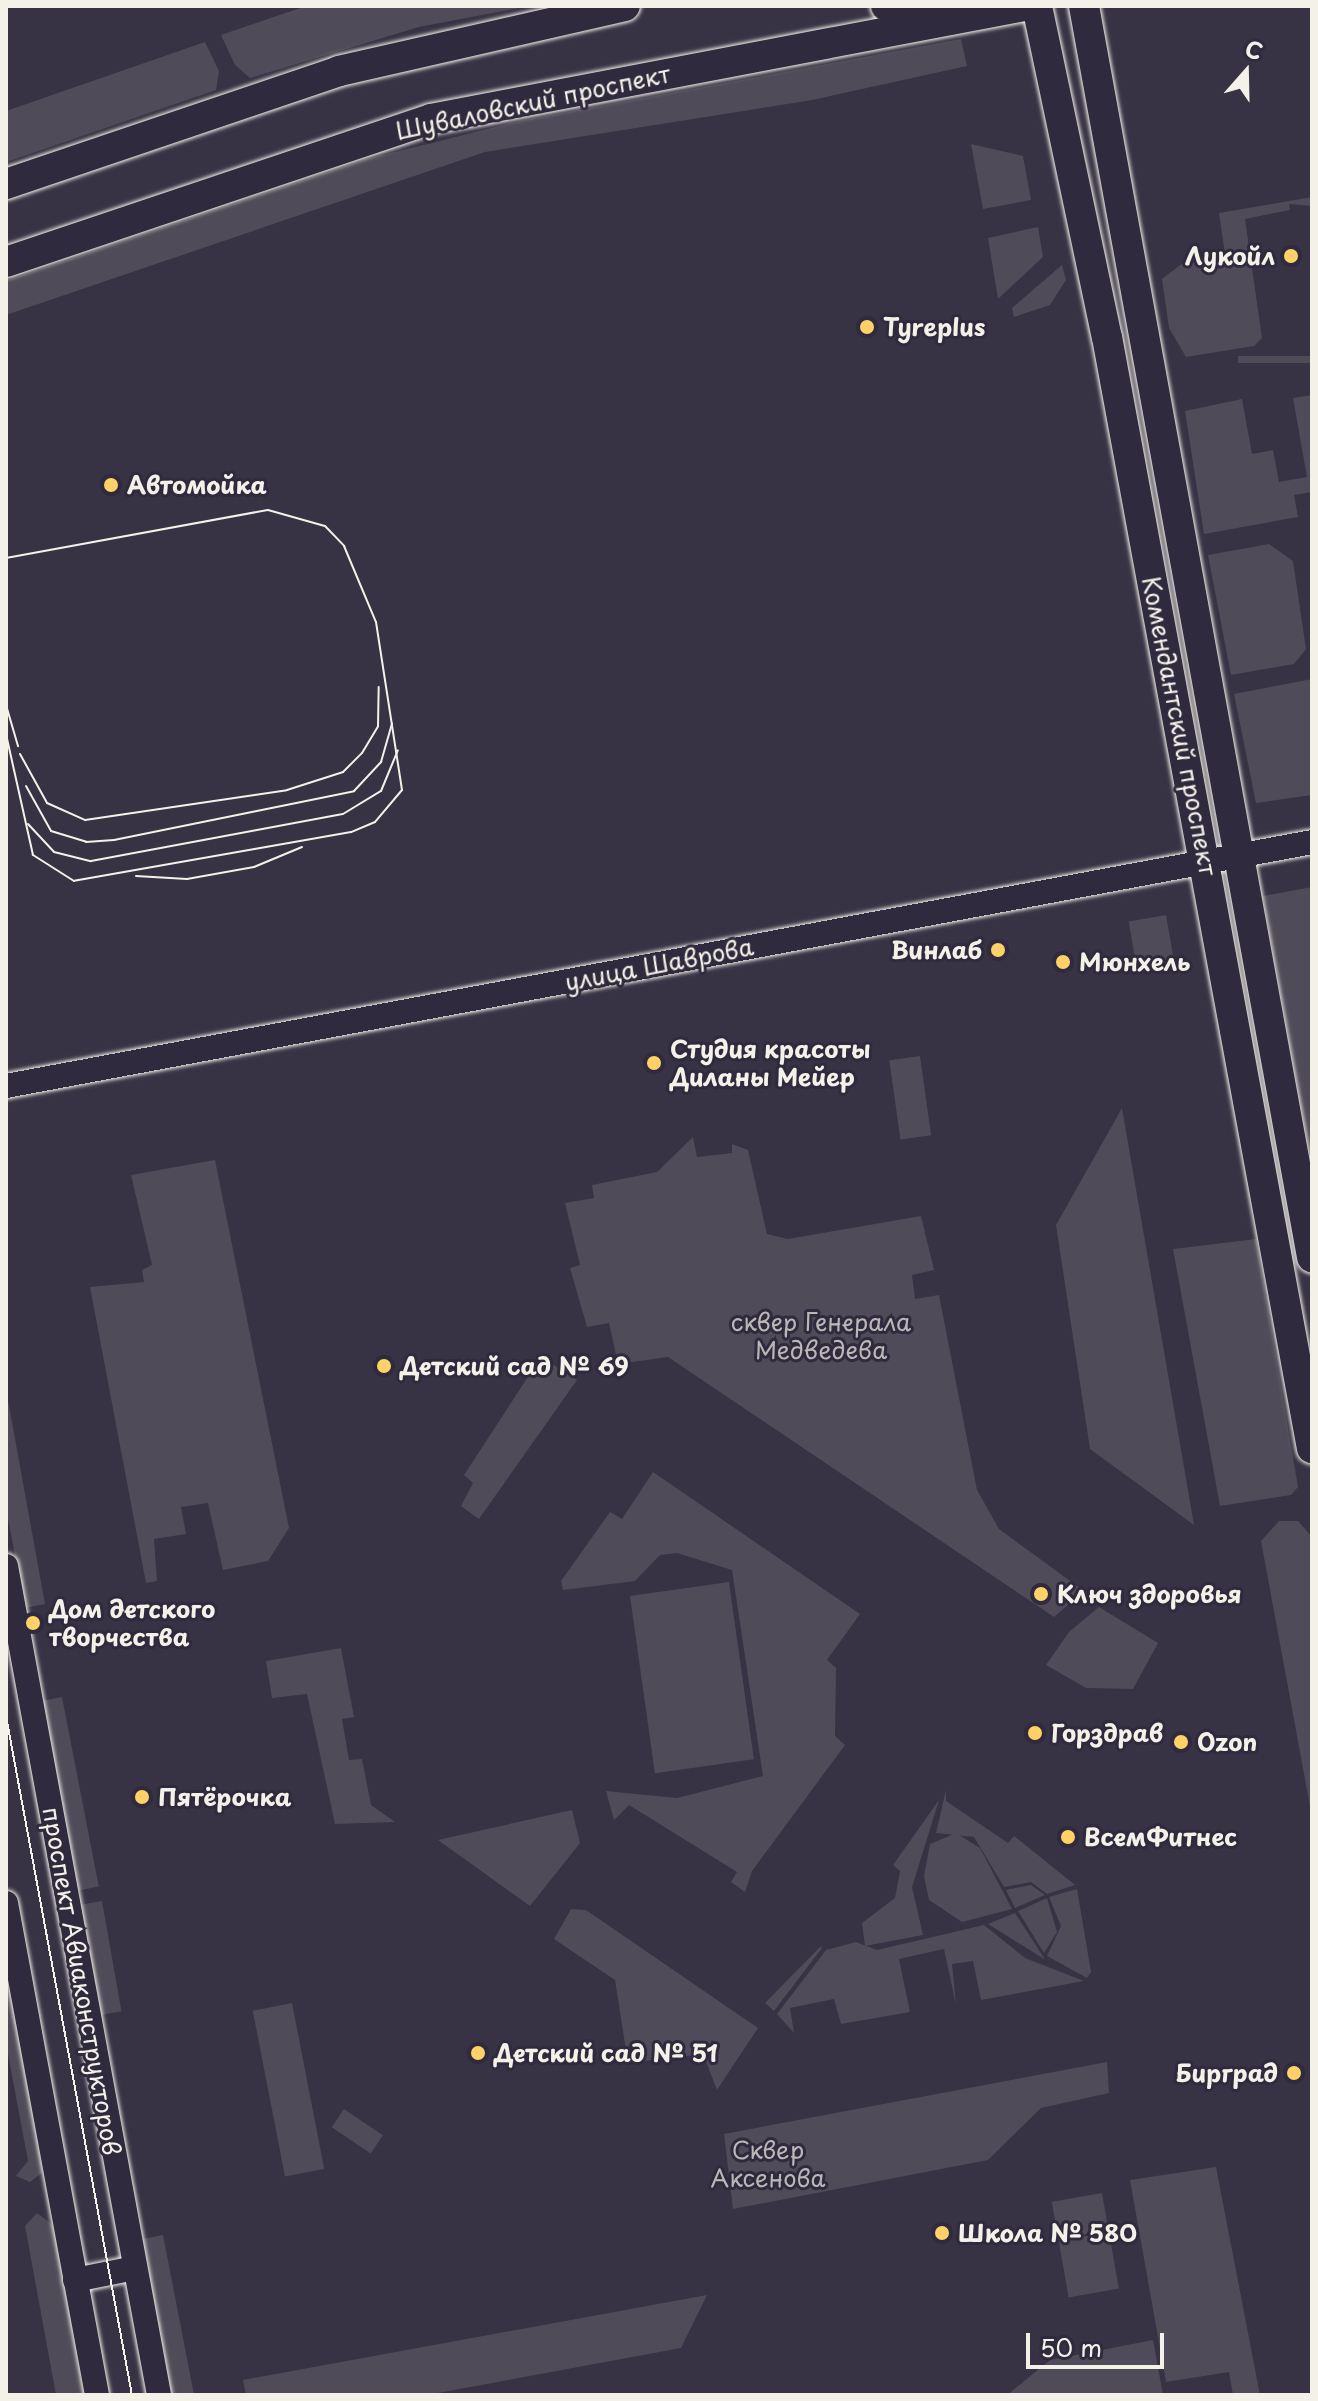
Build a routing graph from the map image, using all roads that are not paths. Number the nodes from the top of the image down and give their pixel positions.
1 (625, 6) edge
2 (886, 6) edge
3 (1024, 6) edge
4 (1037, 6) edge
5 (1084, 6) edge
6 (933, 23) junction
7 (6, 184) edge
8 (6, 262) edge
9 (1312, 842) edge
10 (1238, 855) junction
11 (1205, 861) junction
12 (6, 1086) edge
13 (1312, 1257) edge
14 (1312, 1448) edge
15 (6, 1566) edge
16 (6, 1903) edge
17 (135, 2268) junction
18 (75, 2280) junction
19 (97, 2395) edge
20 (159, 2395) edge

1 - 7 main road
2 - 6 main road
3 - 6 main road, Шуваловский проспект
4 - 11 main road, Комендантский проспект
5 - 10 main road, Комендантский проспект
6 - 8 main road, Шуваловский проспект
9 - 10 street, улица Шаврова
10 - 11 street, улица Шаврова
10 - 13 main road, Комендантский проспект
11 - 12 street, улица Шаврова
11 - 14 main road, Комендантский проспект
15 - 17 street, проспект Авиаконструкторов
16 - 18 street
17 - 18 street
17 - 20 street, проспект Авиаконструкторов
18 - 19 street

